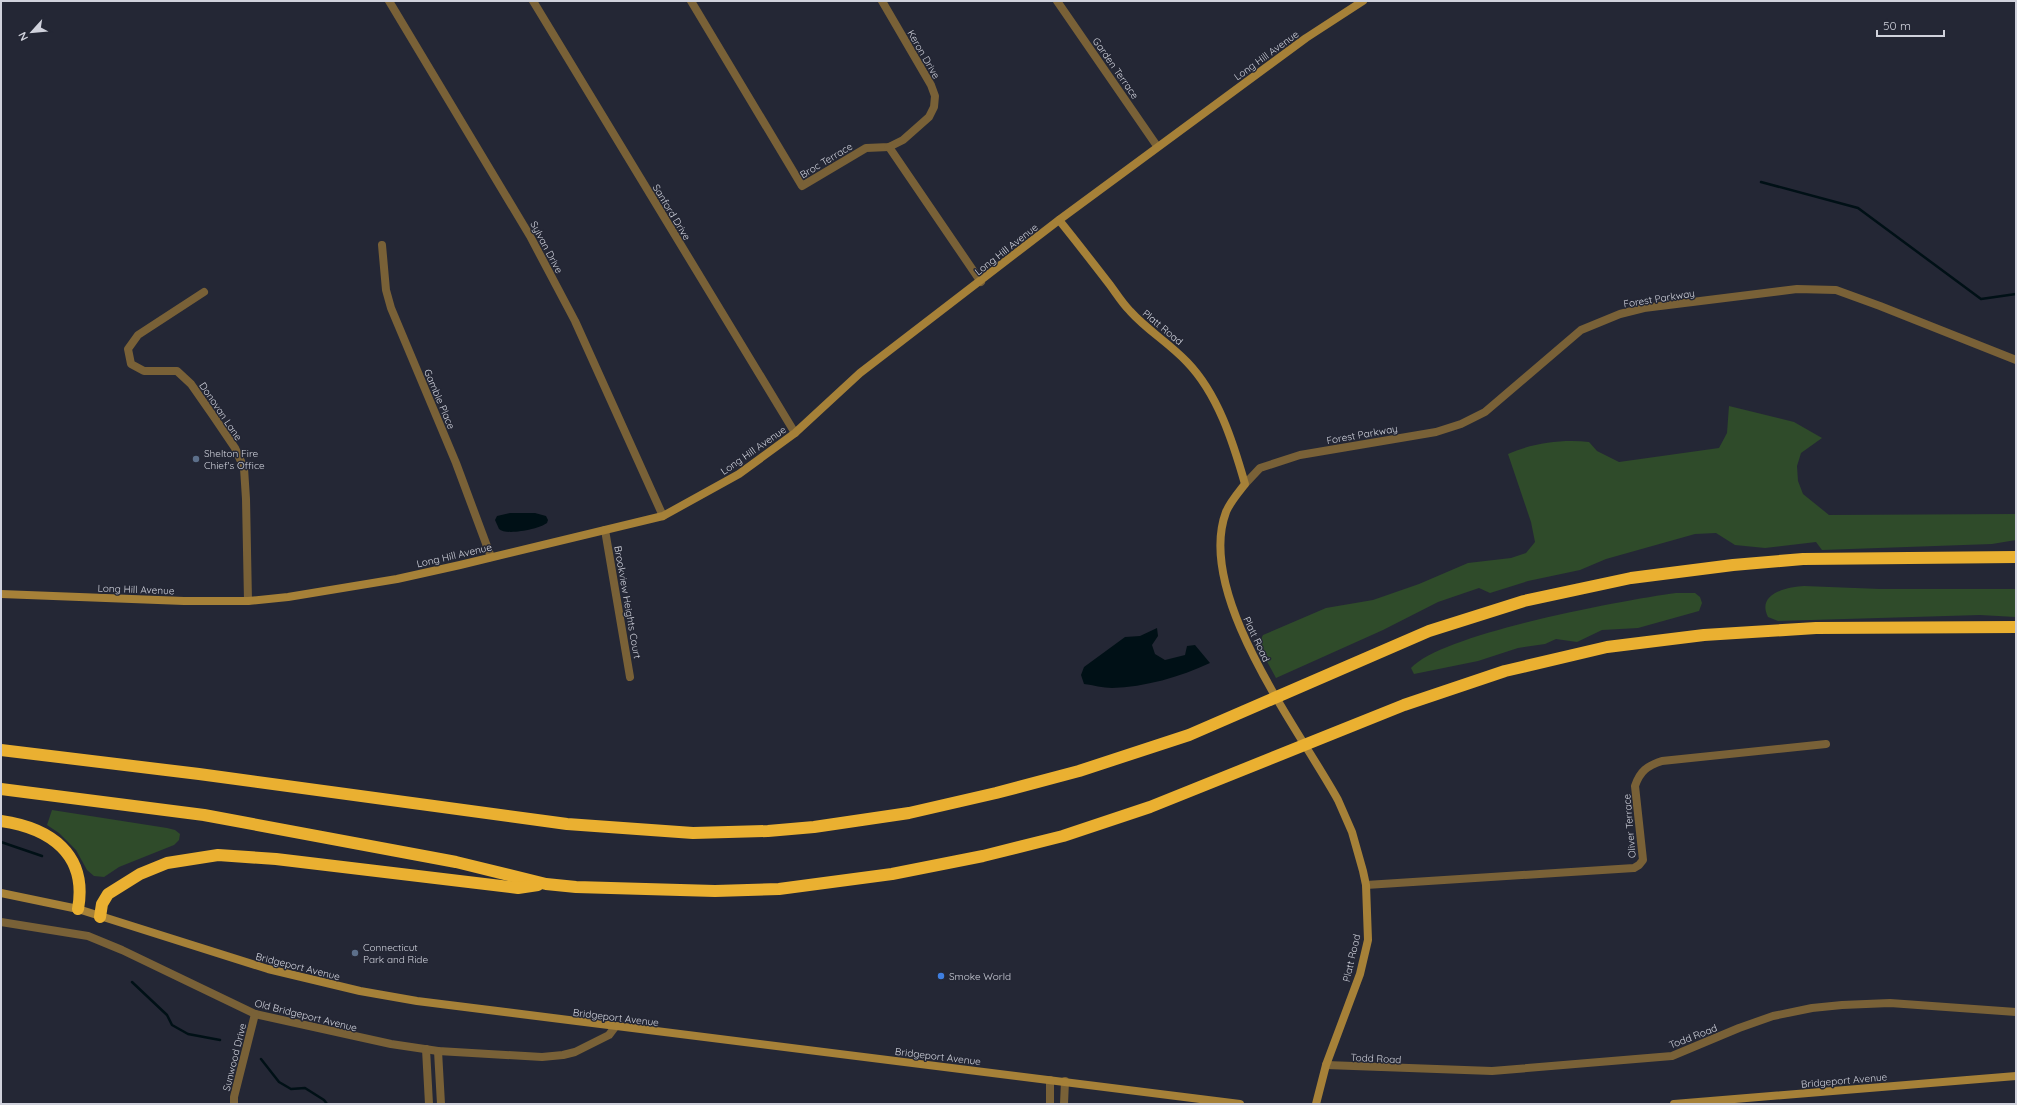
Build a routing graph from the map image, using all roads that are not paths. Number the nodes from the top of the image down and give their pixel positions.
1 (389, 1) edge
2 (532, 1) edge
3 (691, 1) edge
4 (882, 1) edge
5 (1057, 1) edge
6 (1363, 1) edge
7 (1158, 146) junction
8 (889, 148) junction
9 (1059, 220) junction
10 (382, 245) dead end
11 (981, 282) junction
12 (204, 292) dead end
13 (2016, 360) edge
14 (795, 433) junction
15 (1245, 484) junction
16 (662, 516) junction
17 (605, 530) junction
18 (491, 557) junction
19 (2016, 557) edge
20 (1, 594) edge
21 (248, 601) junction
22 (2016, 626) edge
23 (630, 677) dead end
24 (1826, 744) dead end
25 (1, 750) edge
26 (1, 754) edge
27 (62, 757) junction
28 (1, 789) edge
29 (1, 821) edge
30 (546, 884) junction
31 (1366, 885) junction
32 (1, 893) edge
33 (78, 909) junction
34 (100, 916) junction
35 (1, 922) edge
36 (2016, 1012) edge
37 (255, 1014) junction
38 (615, 1027) junction
39 (426, 1050) junction
40 (438, 1051) junction
41 (1326, 1065) junction
42 (2016, 1076) edge
43 (1050, 1080) junction
44 (1065, 1082) junction
45 (234, 1104) edge
46 (429, 1104) edge
47 (441, 1104) edge
48 (1050, 1104) edge
49 (1064, 1104) edge
50 (1240, 1104) edge
51 (1316, 1104) edge
52 (1674, 1104) edge

1 - 16 street, Sylvan Drive
2 - 14 street, Sanford Drive
3 - 8 street, Broc Terrace
4 - 8 street, Keron Drive
5 - 7 street, Garden Terrace
6 - 7 street, Long Hill Avenue
7 - 9 street, Long Hill Avenue
8 - 11 street
9 - 11 street, Long Hill Avenue
9 - 15 street, Platt Road
10 - 18 street, Gamble Place
11 - 14 street, Long Hill Avenue
12 - 21 street, Donovan Lane
13 - 15 street, Forest Parkway
14 - 16 street, Long Hill Avenue
15 - 31 street, Platt Road
16 - 17 street, Long Hill Avenue
17 - 18 street, Long Hill Avenue
17 - 23 street, Brookview Heights Court
18 - 21 street, Long Hill Avenue
19 - 27 highway
20 - 21 street, Long Hill Avenue
22 - 30 highway
24 - 31 street, Oliver Terrace
25 - 27 highway
26 - 27 highway
28 - 30 highway
29 - 33 highway
30 - 34 highway
31 - 41 street, Platt Road
32 - 33 street, Bridgeport Avenue
33 - 34 street, Bridgeport Avenue
34 - 38 street, Bridgeport Avenue
35 - 37 street, Old Bridgeport Avenue
36 - 41 street, Todd Road
37 - 39 street, Old Bridgeport Avenue
37 - 45 street, Sunwood Drive
38 - 40 street, Old Bridgeport Avenue
38 - 43 street, Bridgeport Avenue
39 - 40 street, Old Bridgeport Avenue
39 - 46 street
40 - 47 street
41 - 51 street, Platt Road
42 - 52 street, Bridgeport Avenue
43 - 44 street, Bridgeport Avenue
43 - 48 street
44 - 49 street
44 - 50 street, Bridgeport Avenue

